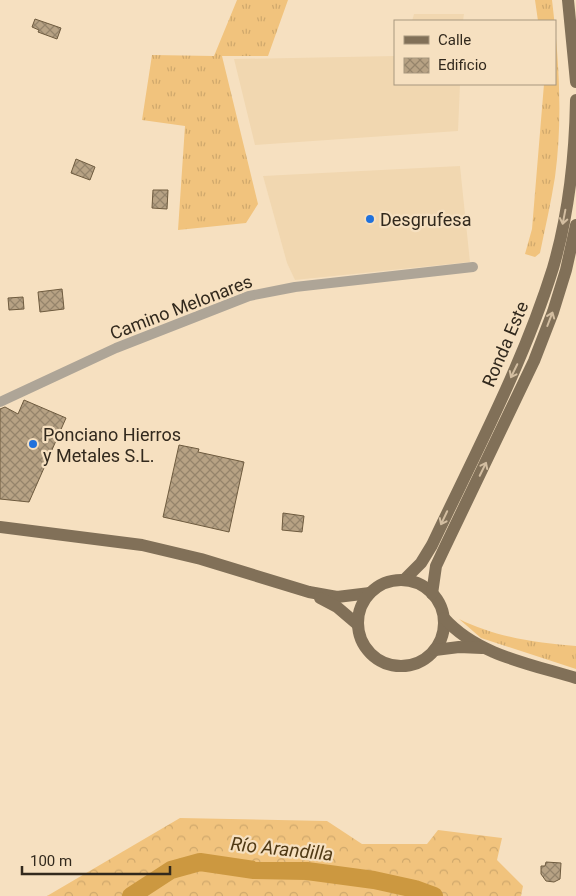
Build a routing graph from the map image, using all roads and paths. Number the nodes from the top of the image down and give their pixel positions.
1 (568, 0) edge
2 (576, 82) edge
3 (576, 100) edge
4 (576, 225) edge
5 (473, 267) dead end
6 (0, 402) edge
7 (0, 527) edge
8 (404, 580) junction
9 (309, 592) junction
10 (370, 593) junction
11 (432, 594) junction
12 (444, 618) junction
13 (357, 624) junction
14 (482, 648) junction
15 (435, 650) junction
16 (576, 678) edge

1 - 2 main road
3 -> 8 main road, Ronda Este
11 -> 4 main road, Ronda Este
5 - 6 street, Camino Melonares
7 - 9 main road
8 - 10 main road
8 - 11 main road
9 - 10 main road
9 - 13 main road
10 - 13 main road
11 - 12 main road
12 - 14 main road
12 - 15 main road
13 - 15 main road
14 - 15 main road
14 - 16 main road

